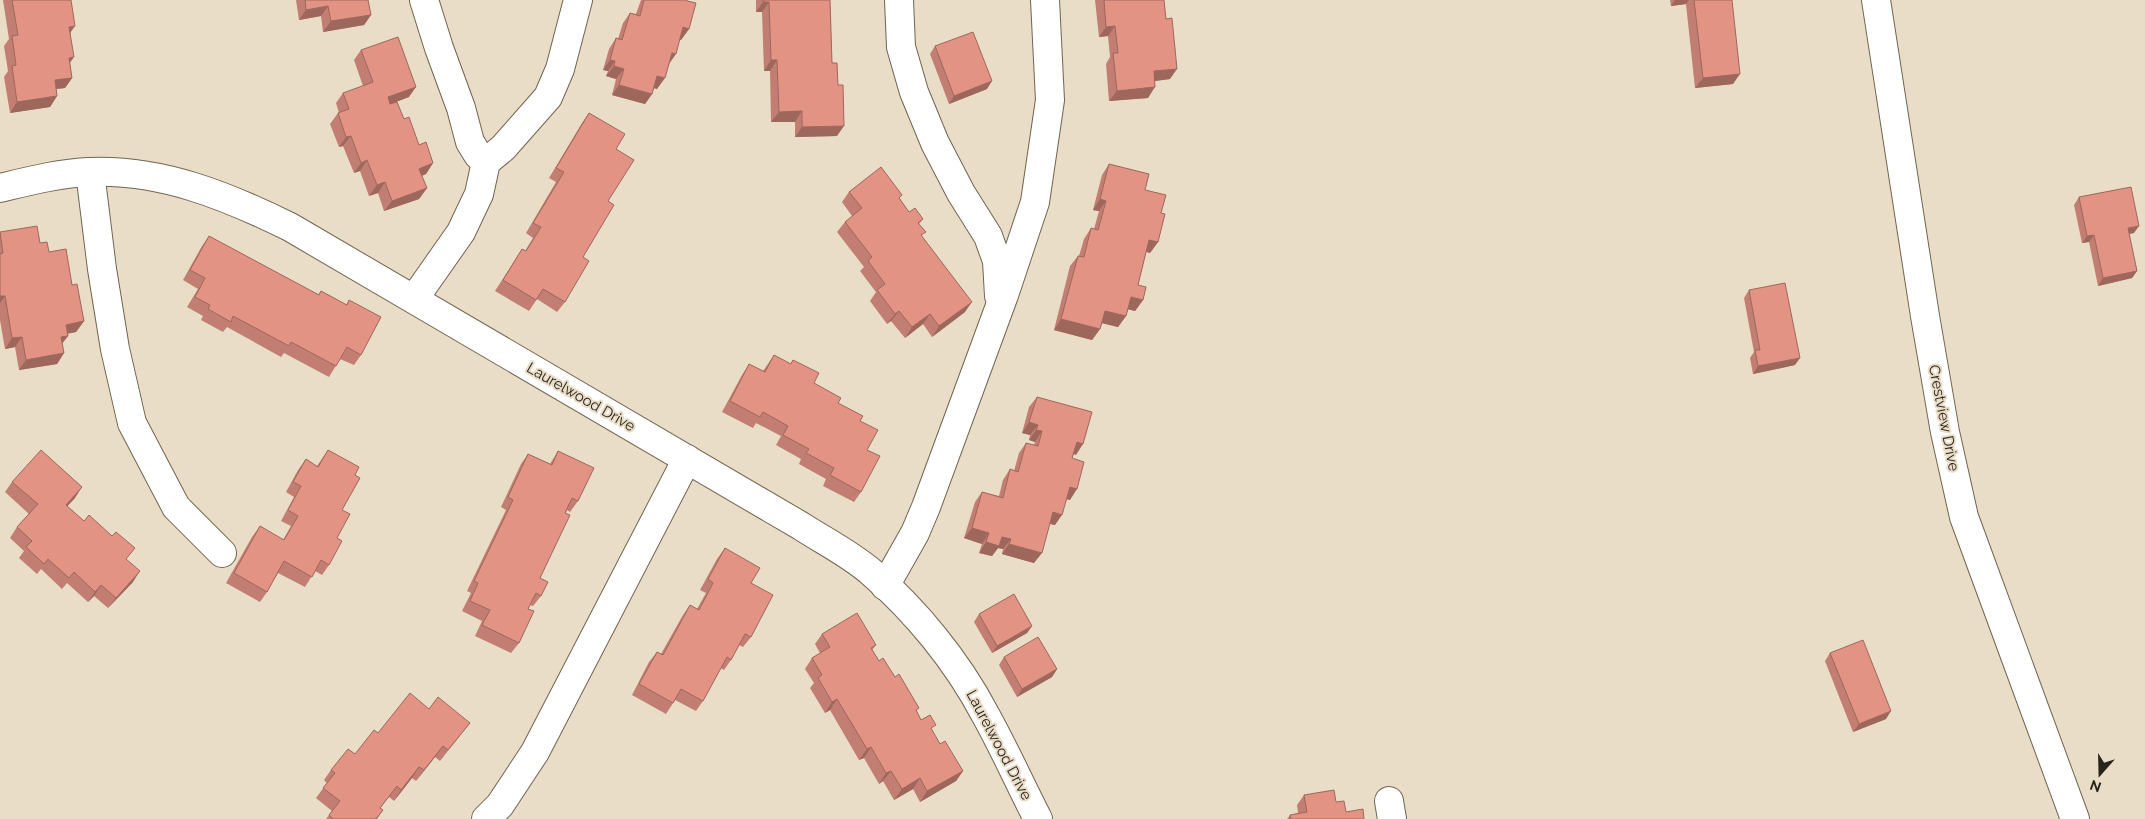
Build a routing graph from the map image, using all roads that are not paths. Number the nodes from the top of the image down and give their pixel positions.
1 (424, 0) edge
2 (578, 0) edge
3 (899, 0) edge
4 (1045, 0) edge
5 (1876, 0) edge
6 (486, 162) junction
7 (90, 172) junction
8 (0, 188) edge
9 (414, 299) junction
10 (1000, 308) junction
11 (687, 459) junction
12 (222, 554) dead end
13 (885, 586) junction
14 (500, 814) edge
15 (1038, 819) edge
16 (2075, 819) edge

1 - 6 street
2 - 6 street
3 - 10 street
4 - 10 street
5 - 16 street, Crestview Drive
6 - 9 street
7 - 8 street, Laurelwood Drive
7 - 9 street, Laurelwood Drive
7 - 12 street
9 - 11 street, Laurelwood Drive
10 - 13 street
11 - 13 street, Laurelwood Drive
11 - 14 street
13 - 15 street, Laurelwood Drive

